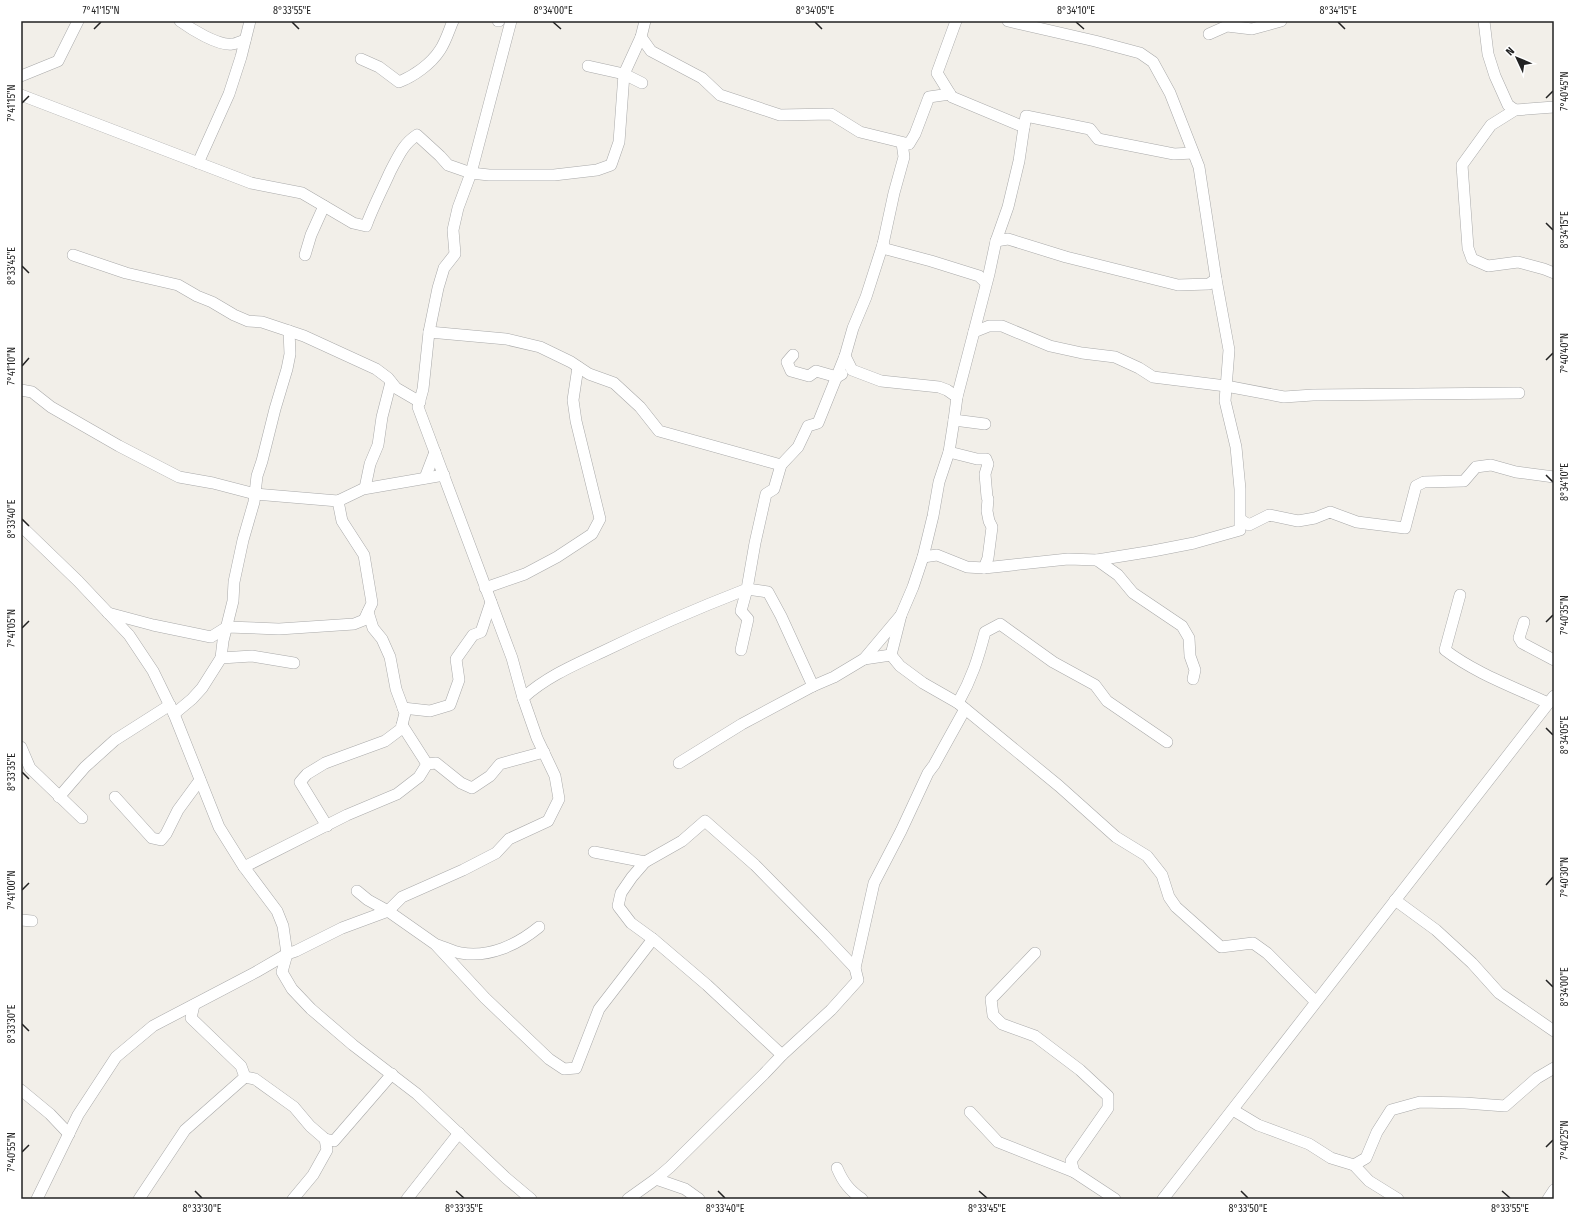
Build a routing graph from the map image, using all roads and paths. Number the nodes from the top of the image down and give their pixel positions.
1 (78, 21) edge
2 (180, 21) edge
3 (250, 21) edge
4 (453, 21) edge
5 (511, 21) edge
6 (645, 21) edge
7 (956, 21) edge
8 (1008, 21) edge
9 (1281, 21) edge
10 (1484, 21) edge
11 (1055, 26) edge
12 (1209, 34) dead end
13 (641, 37) junction
14 (245, 40) junction
15 (361, 60) dead end
16 (588, 66) dead end
17 (624, 74) junction
18 (21, 76) edge
19 (642, 83) dead end
20 (950, 94) junction
21 (21, 95) edge
22 (1554, 106) edge
23 (1515, 110) junction
24 (1024, 127) junction
25 (902, 143) junction
26 (1193, 153) junction
27 (198, 163) junction
28 (472, 173) junction
29 (324, 206) junction
30 (996, 241) junction
31 (884, 244) junction
32 (73, 255) dead end
33 (305, 255) dead end
34 (1554, 273) edge
35 (1216, 279) junction
36 (986, 283) junction
37 (289, 331) junction
38 (429, 332) junction
39 (974, 332) junction
40 (793, 355) dead end
41 (845, 356) junction
42 (578, 367) junction
43 (852, 370) junction
44 (837, 377) junction
45 (391, 382) junction
46 (1226, 386) junction
47 (21, 390) edge
48 (1518, 393) dead end
49 (956, 398) junction
50 (420, 402) junction
51 (954, 420) junction
52 (985, 424) dead end
53 (435, 452) junction
54 (949, 452) junction
55 (781, 465) junction
56 (444, 475) junction
57 (1554, 477) edge
58 (425, 478) junction
59 (365, 488) junction
60 (254, 494) junction
61 (338, 501) junction
62 (1241, 520) junction
63 (21, 526) edge
64 (923, 557) junction
65 (1098, 560) junction
66 (984, 568) junction
67 (485, 588) junction
68 (747, 589) junction
69 (1460, 595) dead end
70 (490, 602) junction
71 (368, 612) junction
72 (108, 613) junction
73 (901, 615) junction
74 (1524, 622) dead end
75 (227, 627) junction
76 (741, 650) dead end
77 (891, 655) junction
78 (221, 658) junction
79 (864, 659) junction
80 (1554, 660) edge
81 (294, 663) dead end
82 (1193, 679) dead end
83 (812, 686) junction
84 (523, 698) junction
85 (1551, 699) edge
86 (962, 706) junction
87 (403, 708) junction
88 (172, 710) junction
89 (402, 725) junction
90 (1167, 742) dead end
91 (21, 747) edge
92 (544, 752) junction
93 (679, 763) dead end
94 (428, 764) junction
95 (200, 780) junction
96 (59, 797) junction
97 (115, 797) dead end
98 (82, 818) dead end
99 (327, 826) junction
100 (594, 852) dead end
101 (645, 862) junction
102 (244, 867) junction
103 (357, 891) dead end
104 (1395, 900) junction
105 (388, 911) junction
106 (21, 920) edge
107 (32, 921) dead end
108 (539, 927) dead end
109 (653, 939) junction
110 (435, 944) junction
111 (1035, 953) dead end
112 (287, 954) junction
113 (855, 968) junction
114 (1316, 1001) junction
115 (194, 1005) junction
116 (1554, 1031) edge
117 (782, 1054) junction
118 (1554, 1068) edge
119 (392, 1074) junction
120 (245, 1077) junction
121 (21, 1090) edge
122 (1233, 1110) junction
123 (970, 1112) dead end
124 (459, 1133) junction
125 (69, 1134) junction
126 (328, 1143) junction
127 (1354, 1165) junction
128 (837, 1168) dead end
129 (1074, 1172) junction
130 (656, 1179) junction
131 (520, 1190) junction
132 (1554, 1190) edge
133 (36, 1199) edge
134 (139, 1199) edge
135 (293, 1199) edge
136 (407, 1199) edge
137 (513, 1199) edge
138 (531, 1199) edge
139 (628, 1199) edge
140 (699, 1199) edge
141 (862, 1199) edge
142 (1116, 1199) edge
143 (1163, 1199) edge
144 (1398, 1199) edge
145 (1548, 1199) edge

1 - 18 street
2 - 14 street
3 - 14 street
4 - 15 street
5 - 28 street
6 - 13 street
7 - 20 street
8 - 11 street
9 - 12 street
10 - 23 street
11 - 26 street
13 - 17 street
13 - 25 street
14 - 27 street
16 - 17 street
17 - 19 street
17 - 28 street
20 - 24 street
20 - 25 street
21 - 27 street
22 - 23 street
23 - 34 street
24 - 26 street
24 - 30 street
25 - 31 street
26 - 35 street
27 - 29 street
28 - 29 street
28 - 38 street
29 - 33 street
30 - 35 street
30 - 36 street
31 - 36 street
31 - 41 street
32 - 37 street
35 - 46 street
36 - 39 street
37 - 45 street
37 - 60 street
38 - 42 street
38 - 50 street
39 - 46 street
39 - 49 street
40 - 44 street
41 - 43 street
41 - 44 street
42 - 55 street
42 - 67 street
43 - 44 street
43 - 49 street
44 - 55 street
45 - 50 street
45 - 59 street
46 - 48 street
46 - 62 street
47 - 60 street
49 - 51 street
50 - 53 street
51 - 52 street
51 - 54 street
53 - 56 street
53 - 58 street
54 - 64 street
54 - 66 street
55 - 68 street
56 - 58 street
56 - 67 street
57 - 62 street
58 - 59 street
59 - 61 street
60 - 61 street
60 - 75 street
61 - 71 street
62 - 65 street
63 - 72 street
64 - 66 street
64 - 73 street
65 - 66 street
65 - 82 street
67 - 70 street
68 - 76 street
68 - 83 street
68 - 84 street
69 - 85 street
70 - 84 street
70 - 87 street
71 - 75 street
71 - 87 street
72 - 75 street
72 - 88 street
73 - 77 street
73 - 79 street
74 - 80 street
75 - 78 street
77 - 79 street
77 - 86 street
78 - 81 street
78 - 88 street
79 - 83 street
83 - 93 street
84 - 92 street
85 - 104 street
86 - 90 street
86 - 113 street
86 - 114 street
87 - 89 street
88 - 95 street
88 - 96 street
89 - 94 street
89 - 99 street
91 - 96 street
92 - 94 street
92 - 105 street
94 - 99 street
95 - 97 street
95 - 102 street
96 - 98 street
99 - 102 street
100 - 101 street
101 - 109 street
101 - 113 street
102 - 112 street
103 - 105 street
104 - 114 street
104 - 116 street
105 - 110 street
105 - 112 street
106 - 107 street
108 - 110 street
109 - 110 street
109 - 117 street
111 - 129 street
112 - 115 street
112 - 119 street
113 - 117 street
114 - 122 street
115 - 120 street
115 - 125 street
117 - 130 street
118 - 127 street
119 - 124 street
119 - 126 street
120 - 126 street
120 - 134 street
121 - 125 street
122 - 127 street
122 - 143 street
123 - 129 street
124 - 131 street
124 - 136 street
125 - 133 street
126 - 135 street
127 - 144 street
128 - 141 street
129 - 142 street
130 - 139 street
130 - 140 street
131 - 137 street
131 - 138 street
132 - 145 street

